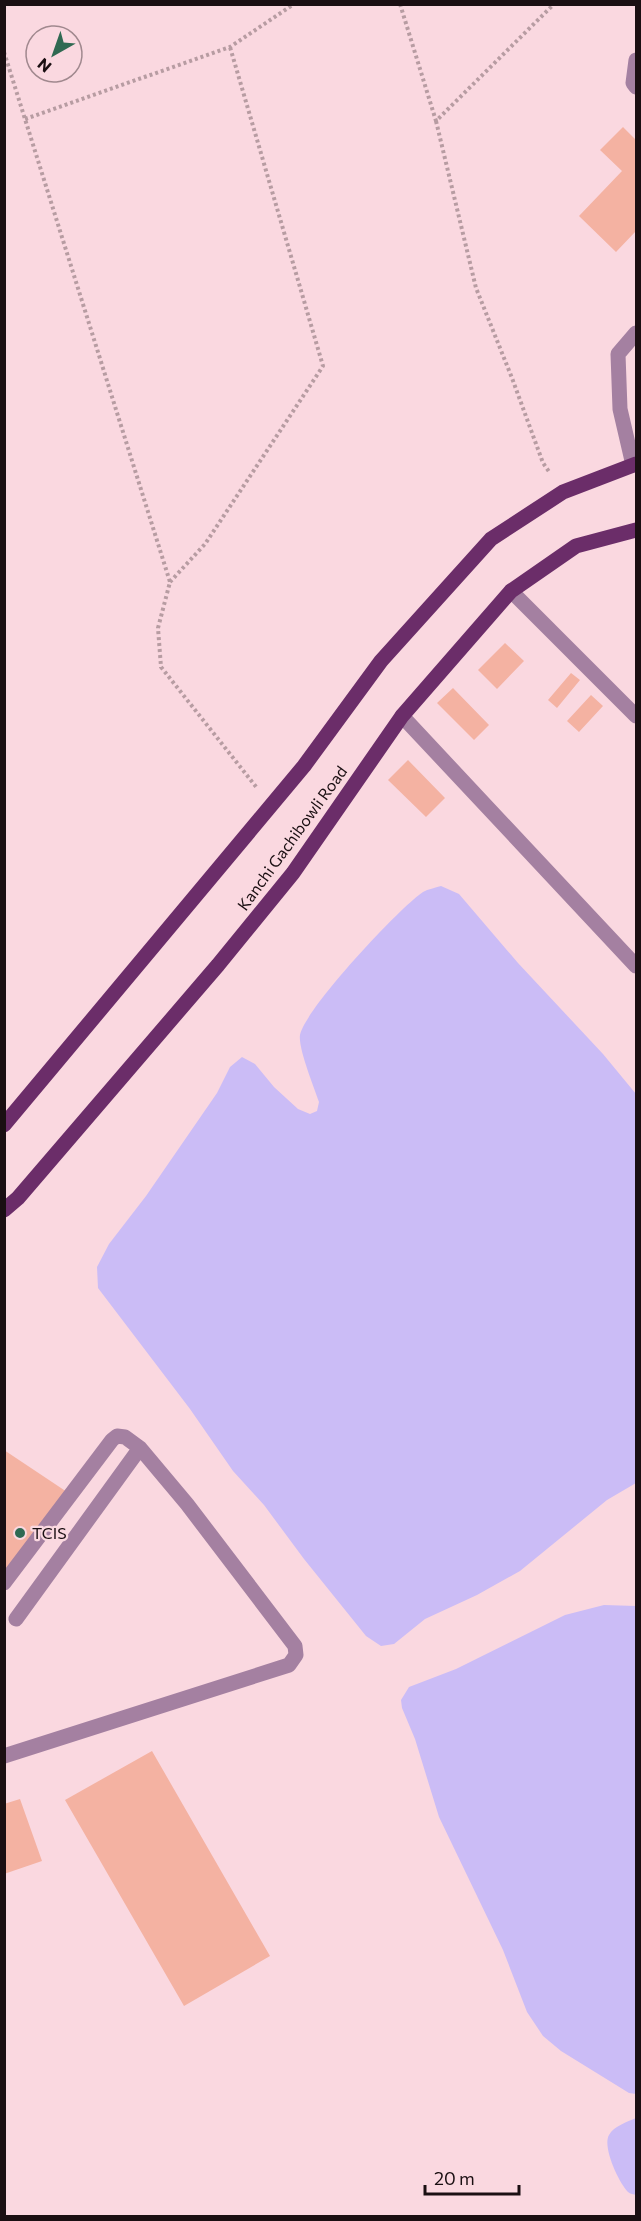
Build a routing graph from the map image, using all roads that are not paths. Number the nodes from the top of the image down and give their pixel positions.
1 (636, 60) edge
2 (636, 87) edge
3 (636, 333) edge
4 (635, 464) edge
5 (636, 530) edge
6 (511, 591) junction
7 (402, 716) junction
8 (636, 716) edge
9 (636, 966) edge
10 (4, 1125) edge
11 (4, 1210) edge
12 (140, 1448) junction
13 (4, 1583) edge
14 (16, 1618) dead end
15 (4, 1756) edge

1 - 2 street
3 - 4 street
4 - 10 main road, Kanchi Gachibowli Road
5 - 6 main road, Kanchi Gachibowli Road
6 - 7 main road, Kanchi Gachibowli Road
6 - 8 street
7 - 9 street
7 - 11 main road, Kanchi Gachibowli Road
12 - 13 street
12 - 14 street
12 - 15 street

